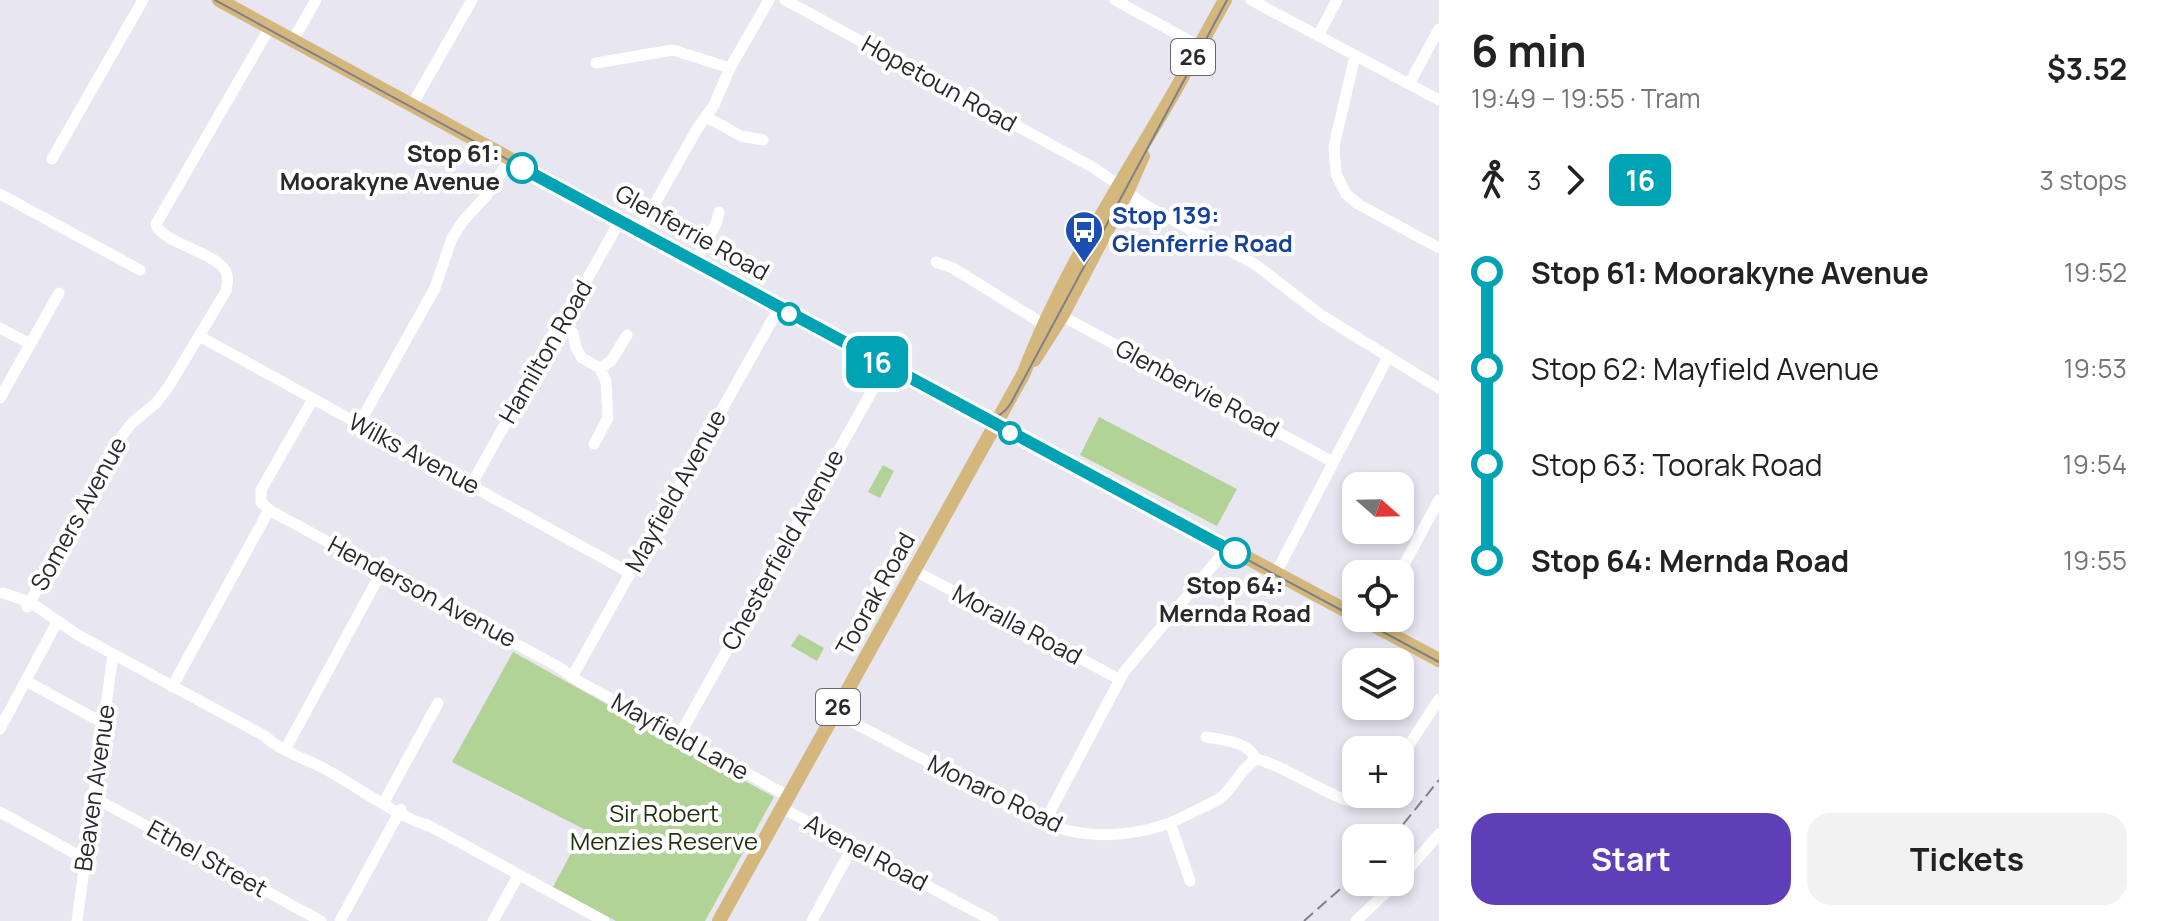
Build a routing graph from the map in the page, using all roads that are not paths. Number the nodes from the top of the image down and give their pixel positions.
1 (143, 0) edge
2 (219, 0) edge
3 (316, 0) edge
4 (472, 0) edge
5 (769, 0) edge
6 (785, 0) edge
7 (1115, 0) edge
8 (1225, 0) edge
9 (1251, 0) edge
10 (1337, 0) edge
11 (270, 27) junction
12 (1439, 29) edge
13 (1318, 36) junction
14 (293, 40) junction
15 (1199, 46) junction
16 (1355, 56) junction
17 (596, 63) dead end
18 (730, 68) junction
19 (1409, 84) junction
20 (1439, 100) edge
21 (412, 105) junction
22 (706, 117) junction
23 (763, 140) dead end
24 (52, 159) dead end
25 (510, 159) junction
26 (1125, 188) junction
27 (0, 194) edge
28 (719, 212) dead end
29 (621, 219) junction
30 (640, 230) junction
31 (1439, 248) edge
32 (696, 260) junction
33 (936, 262) dead end
34 (140, 270) dead end
35 (59, 293) dead end
36 (780, 306) junction
37 (1062, 316) junction
38 (562, 323) junction
39 (1043, 324) junction
40 (0, 328) edge
41 (627, 335) dead end
42 (199, 336) junction
43 (30, 344) junction
44 (1388, 357) junction
45 (887, 364) junction
46 (600, 368) junction
47 (1024, 373) junction
48 (1439, 388) edge
49 (0, 398) edge
50 (313, 399) junction
51 (359, 424) junction
52 (996, 424) junction
53 (594, 444) dead end
54 (1333, 462) junction
55 (471, 485) junction
56 (1439, 500) edge
57 (269, 510) junction
58 (1228, 547) junction
59 (1407, 560) edge
60 (382, 571) junction
61 (915, 571) junction
62 (630, 573) junction
63 (1276, 573) junction
64 (1, 592) edge
65 (29, 605) junction
66 (1342, 607) edge
67 (56, 625) junction
68 (1389, 632) edge
69 (113, 654) junction
70 (1439, 660) edge
71 (572, 677) junction
72 (1119, 679) junction
73 (26, 681) junction
74 (173, 684) junction
75 (1439, 699) edge
76 (438, 703) dead end
77 (835, 713) junction
78 (103, 723) junction
79 (0, 729) edge
80 (679, 736) junction
81 (1206, 737) dead end
82 (1414, 737) edge
83 (286, 747) junction
84 (1254, 755) junction
85 (93, 797) junction
86 (1342, 797) edge
87 (385, 799) junction
88 (785, 802) junction
89 (400, 811) junction
90 (0, 812) edge
91 (1044, 823) junction
92 (1171, 825) junction
93 (1439, 834) edge
94 (853, 846) junction
95 (85, 859) junction
96 (1414, 862) edge
97 (517, 877) junction
98 (1190, 881) dead end
99 (1382, 896) edge
100 (77, 921) edge
101 (321, 921) edge
102 (340, 921) edge
103 (493, 921) edge
104 (604, 921) edge
105 (719, 921) edge
106 (812, 921) edge
107 (993, 921) edge
108 (1356, 921) edge

1 - 24 street
2 - 11 main road, Glenferrie Road
3 - 14 street
4 - 21 street
5 - 18 street
6 - 26 street, Hopetoun Road
7 - 15 street
8 - 15 main road, Toorak Road / 26
9 - 13 street
10 - 13 street
11 - 14 main road, Glenferrie Road
11 - 42 street, Somers Avenue
12 - 19 street
13 - 16 street
14 - 21 main road, Glenferrie Road
15 - 26 main road, Toorak Road / 26
16 - 19 street
16 - 31 street
17 - 18 street
18 - 22 street
19 - 20 street
21 - 25 main road, Glenferrie Road
22 - 23 street
22 - 30 street
25 - 29 main road, Glenferrie Road
25 - 51 street
26 - 37 main road, Toorak Road / 26
26 - 39 main road, Toorak Road / 26
26 - 44 street, Hopetoun Road
27 - 34 street
28 - 32 street
29 - 30 main road, Glenferrie Road
29 - 38 street, Hamilton Road
30 - 32 main road, Glenferrie Road
32 - 36 main road, Glenferrie Road
33 - 39 street
35 - 43 street
36 - 45 main road, Glenferrie Road
36 - 62 street, Mayfield Avenue
37 - 47 main road, Toorak Road / 26
37 - 54 street, Glenbervie Road
38 - 46 street
38 - 55 street, Hamilton Road
39 - 47 main road, Toorak Road / 26
40 - 43 street
41 - 46 street
42 - 50 street, Wilks Avenue
42 - 65 street, Somers Avenue
43 - 49 street
44 - 48 street, Hopetoun Road
44 - 54 street
45 - 52 main road, Glenferrie Road
45 - 80 street, Chesterfield Avenue
46 - 53 street
47 - 52 main road, Toorak Road / 26
50 - 51 street, Wilks Avenue
50 - 57 street
51 - 55 street, Wilks Avenue
52 - 58 main road, Glenferrie Road
52 - 61 main road, Toorak Road / 26
54 - 63 street
55 - 62 street, Wilks Avenue
56 - 59 street
57 - 60 street, Henderson Avenue
57 - 74 street
58 - 63 main road, Glenferrie Road
58 - 72 street
60 - 71 street, Henderson Avenue
60 - 83 street
61 - 72 street, Moralla Road
61 - 77 main road, Toorak Road / 26
62 - 71 street, Mayfield Avenue
63 - 66 main road, Glenferrie Road
64 - 65 street
65 - 67 street
67 - 69 street
67 - 73 street
68 - 70 main road, Glenferrie Road
69 - 74 street
69 - 78 street, Beaven Avenue
71 - 80 street, Mayfield Lane
72 - 91 street
73 - 78 street
73 - 79 street
74 - 83 street
75 - 82 street
76 - 87 street
77 - 88 main road, Toorak Road / 26
77 - 91 street, Monaro Road
78 - 85 street, Beaven Avenue
80 - 88 street, Mayfield Lane
81 - 84 street
83 - 87 street
84 - 86 street
84 - 92 street, Monaro Road
85 - 95 street, Beaven Avenue
85 - 101 street, Ethel Street
87 - 89 street
88 - 94 street, Avenel Road
88 - 105 main road, Toorak Road / 26
89 - 97 street
89 - 102 street
90 - 95 street
91 - 92 street, Monaro Road
92 - 98 street
93 - 96 street
94 - 106 street
94 - 107 street, Avenel Road
95 - 100 street, Beaven Avenue
97 - 103 street
97 - 104 street
99 - 108 street

